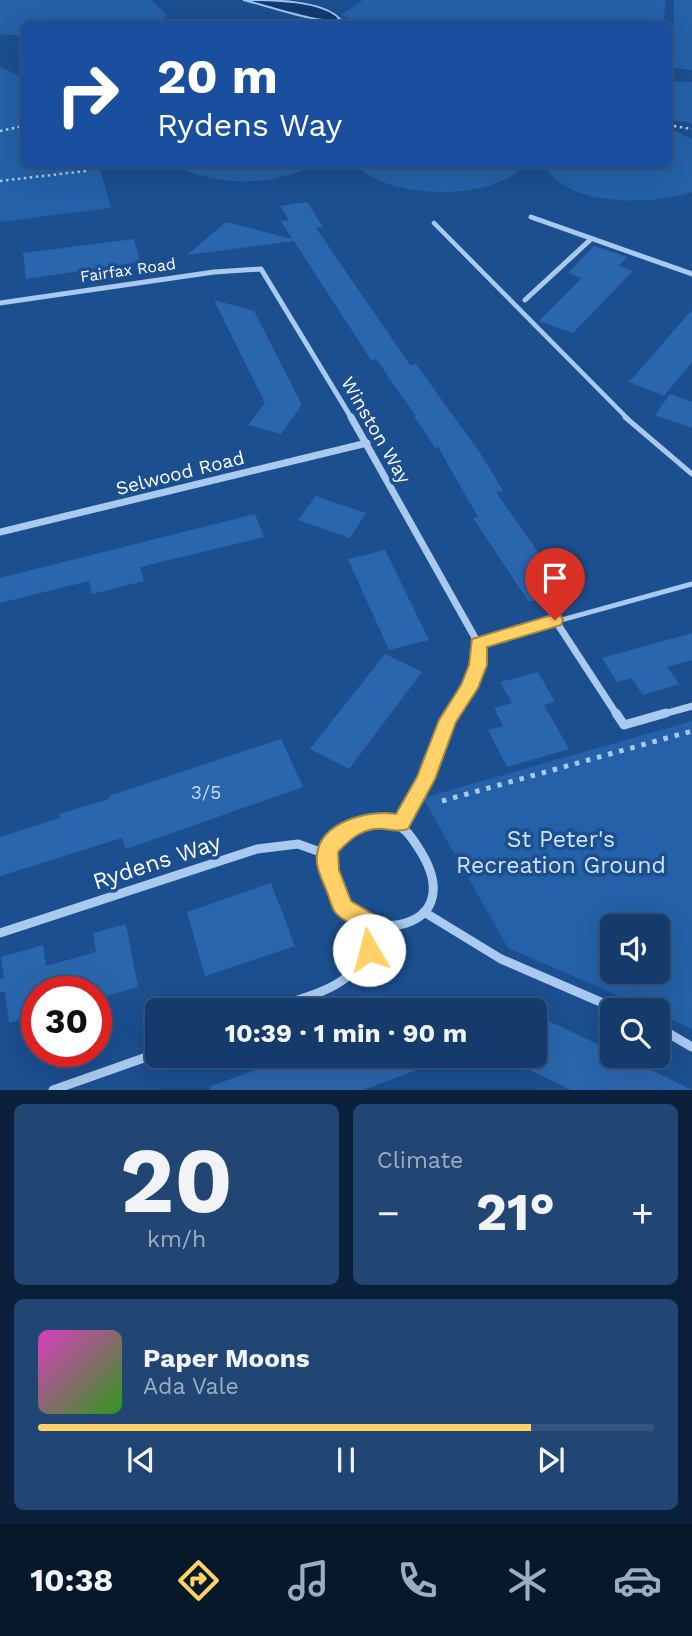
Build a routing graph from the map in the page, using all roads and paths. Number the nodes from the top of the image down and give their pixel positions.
1 (672, 126) edge
2 (21, 127) edge
3 (692, 129) edge
4 (0, 131) edge
5 (86, 172) dead end
6 (0, 181) edge
7 (531, 217) dead end
8 (434, 223) dead end
9 (590, 240) junction
10 (261, 269) joint
11 (692, 274) edge
12 (525, 300) dead end
13 (0, 303) edge
14 (367, 443) junction
15 (692, 474) edge
16 (0, 532) edge
17 (692, 584) edge
18 (555, 620) junction
19 (478, 643) junction
20 (692, 706) edge
21 (692, 731) edge
22 (442, 801) dead end
23 (401, 823) junction
24 (326, 854) junction
25 (424, 912) junction
26 (374, 926) junction
27 (0, 933) edge
28 (299, 998) edge
29 (600, 1002) edge
30 (670, 1034) edge
31 (692, 1047) edge
32 (145, 1058) edge
33 (53, 1090) edge

1 - 3 path
2 - 4 path
5 - 6 path
7 - 9 street
8 - 15 lane
9 - 11 street
9 - 12 street
10 - 13 street, Fairfax Road
10 - 14 street, Winston Way
14 - 16 street, Selwood Road
14 - 19 street, Winston Way
17 - 18 lane
18 - 19 lane
18 - 20 street
19 - 23 street
21 - 22 path
23 - 24 street
23 - 25 street
24 - 26 street
24 - 27 street, Rydens Way
25 - 26 street
25 - 29 street
26 - 28 street
30 - 31 street
32 - 33 street

